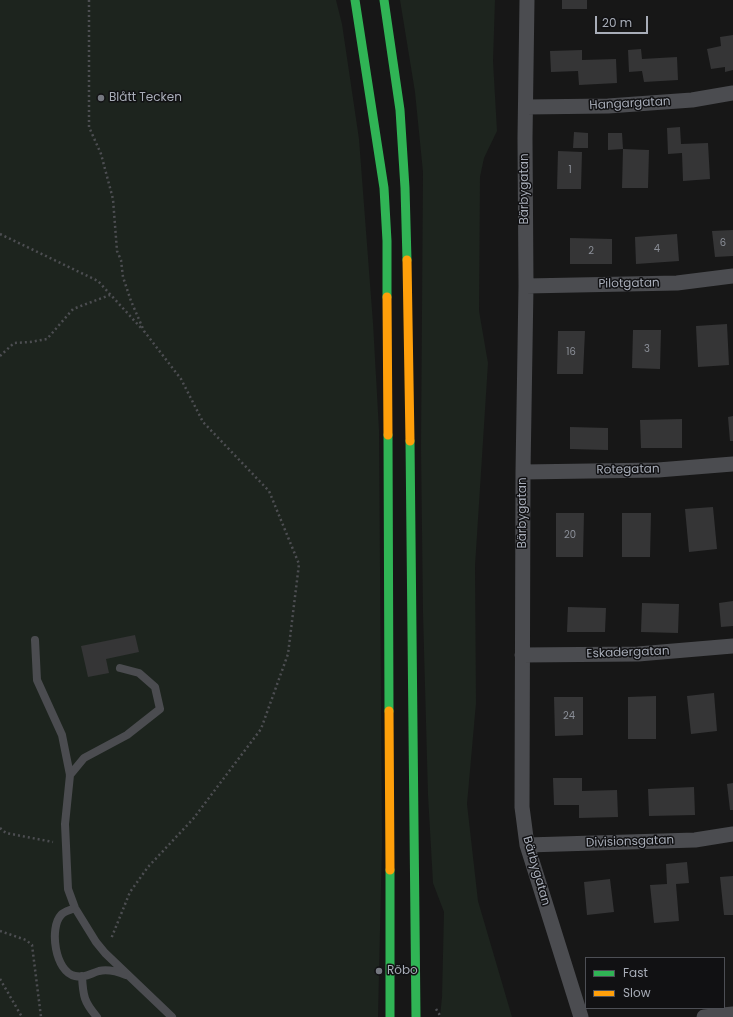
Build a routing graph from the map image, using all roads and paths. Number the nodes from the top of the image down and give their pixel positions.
1 (89, 0) edge
2 (355, 0) edge
3 (384, 0) edge
4 (527, 0) edge
5 (733, 93) edge
6 (526, 108) junction
7 (0, 234) edge
8 (733, 276) edge
9 (526, 286) junction
10 (110, 295) junction
11 (144, 331) junction
12 (0, 356) edge
13 (733, 464) edge
14 (523, 472) junction
15 (35, 640) dead end
16 (733, 646) edge
17 (522, 655) junction
18 (120, 668) dead end
19 (70, 775) junction
20 (0, 828) edge
21 (733, 834) edge
22 (66, 842) junction
23 (527, 846) junction
24 (75, 908) junction
25 (0, 931) edge
26 (105, 953) junction
27 (82, 976) junction
28 (130, 976) junction
29 (0, 979) edge
30 (434, 1007) dead end
31 (733, 1014) edge
32 (22, 1017) edge
33 (41, 1017) edge
34 (97, 1017) edge
35 (172, 1017) edge
36 (390, 1017) edge
37 (416, 1017) edge
38 (441, 1017) edge
39 (581, 1017) edge
40 (704, 1017) edge

1 - 11 path
2 - 36 main road
3 - 37 main road
4 - 6 street, Bärbygatan
5 - 6 street, Hangargatan
6 - 9 street, Bärbygatan
7 - 10 path
8 - 9 street, Pilotgatan
9 - 14 street, Bärbygatan
10 - 11 path
10 - 12 path
11 - 26 path
13 - 14 street, Rotegatan
14 - 17 street, Bärbygatan
15 - 19 lane
16 - 17 street, Eskadergatan
17 - 23 street, Bärbygatan
18 - 19 lane
19 - 22 lane
20 - 22 path
21 - 23 street, Divisionsgatan
22 - 24 lane
23 - 39 street, Bärbygatan
24 - 26 lane
24 - 27 lane
25 - 33 path
26 - 28 lane
27 - 28 lane
27 - 34 lane
28 - 35 lane
29 - 32 path
30 - 38 path
31 - 40 street

